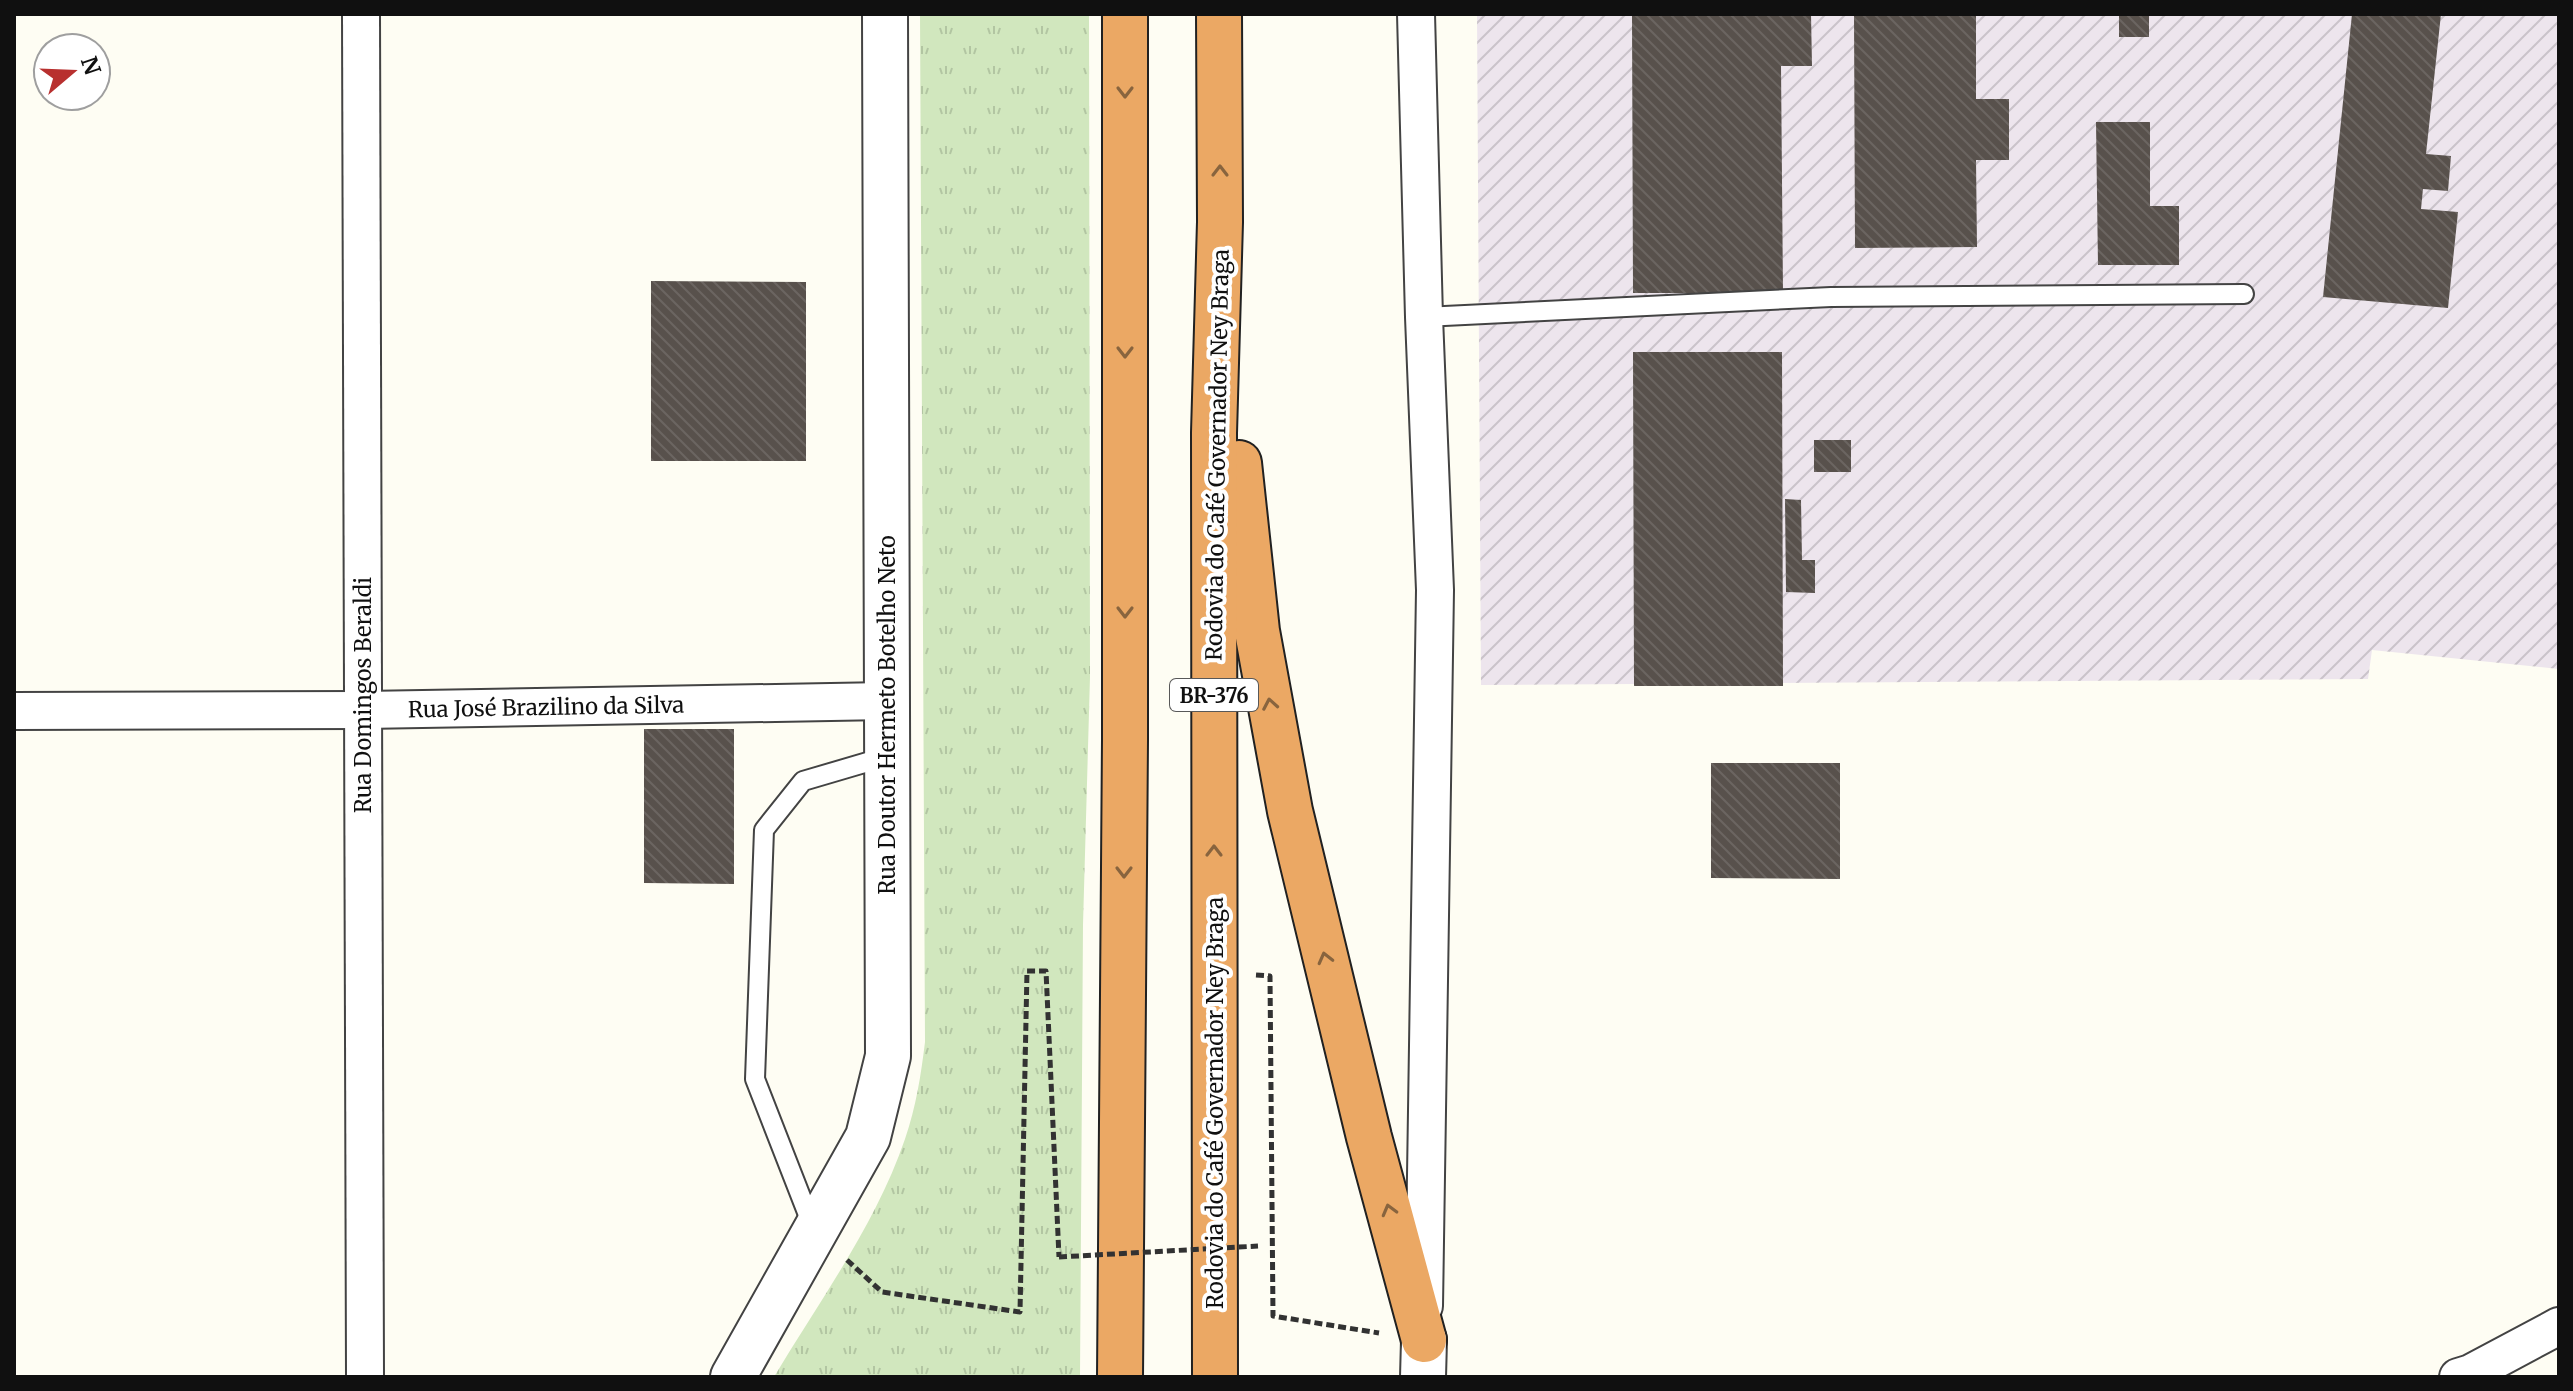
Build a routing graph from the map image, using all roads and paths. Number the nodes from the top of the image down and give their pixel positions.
1 (361, 14) edge
2 (885, 14) edge
3 (1125, 14) edge
4 (1219, 14) edge
5 (1416, 14) edge
6 (1220, 222) junction
7 (2244, 294) dead end
8 (1424, 317) junction
9 (886, 701) junction
10 (364, 710) junction
11 (14, 711) edge
12 (888, 756) junction
13 (1250, 974) dead end
14 (814, 1230) junction
15 (1258, 1246) dead end
16 (2559, 1326) edge
17 (1423, 1358) edge
18 (365, 1377) edge
19 (733, 1377) edge
20 (1120, 1377) edge
21 (1215, 1377) edge
22 (2458, 1377) edge

1 - 10 street, Rua Domingos Beraldi
2 - 9 street, Rua Doutor Hermeto Botelho Neto
3 -> 20 highway
6 -> 4 highway, Rodovia do Café Governador Ney Braga / BR-376
5 - 8 street
17 -> 6 highway
21 -> 6 highway, Rodovia do Café Governador Ney Braga / BR-376
7 - 8 lane
8 - 17 street
9 - 10 street, Rua José Brazilino da Silva
9 - 12 street, Rua Doutor Hermeto Botelho Neto
10 - 11 street, Rua José Brazilino da Silva
10 - 18 street, Rua Domingos Beraldi
12 - 14 street, Rua Doutor Hermeto Botelho Neto
12 - 14 lane
13 - 17 path
14 - 15 path, bridge
14 - 19 street, Rua Doutor Hermeto Botelho Neto
16 - 22 street

